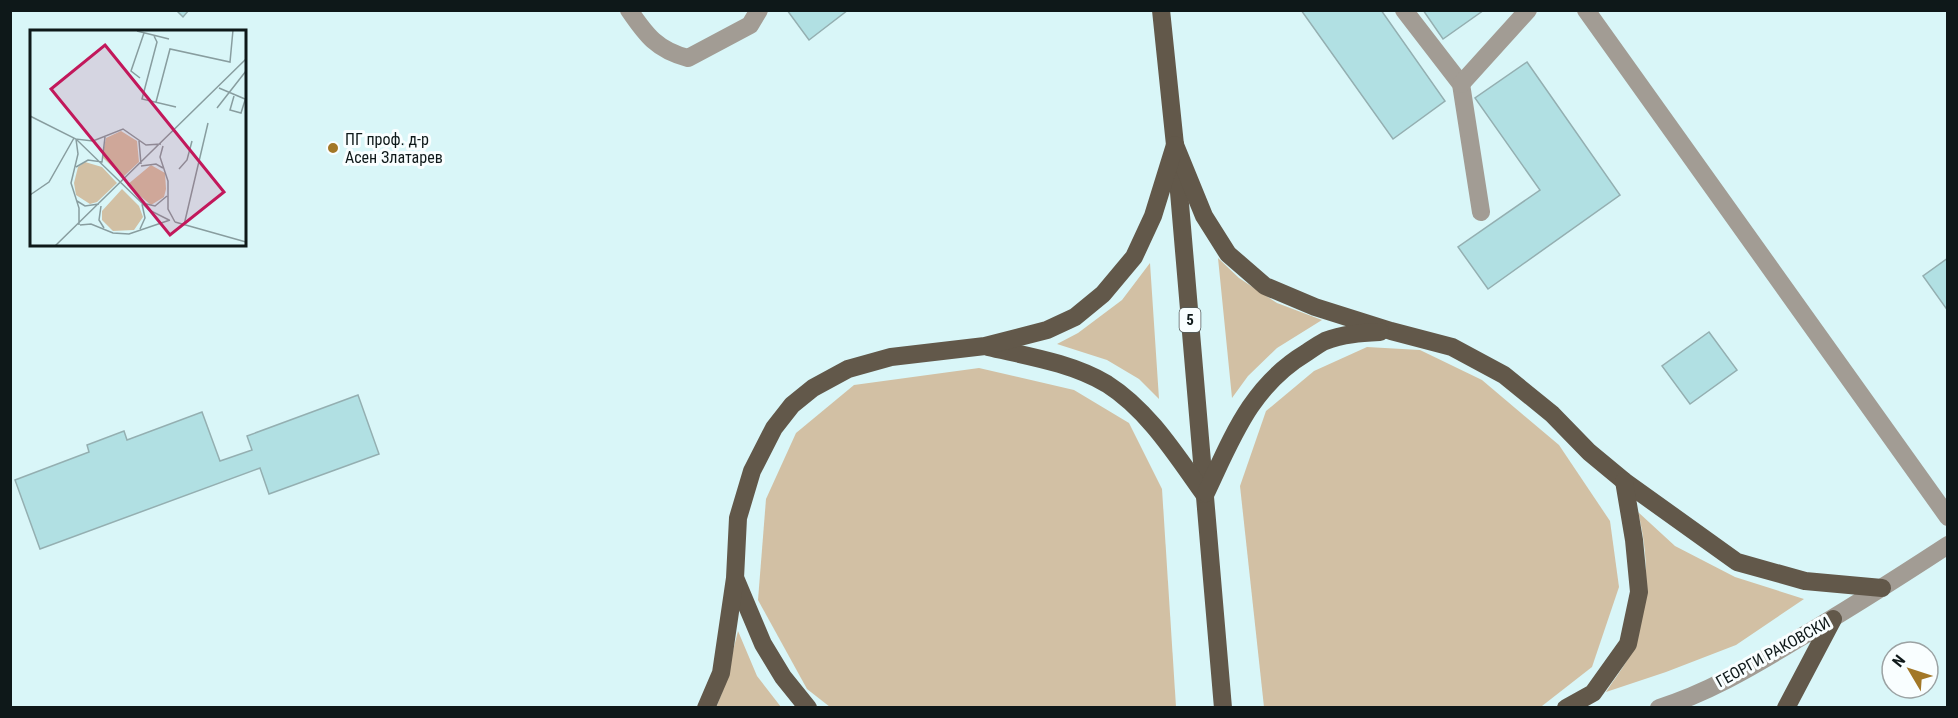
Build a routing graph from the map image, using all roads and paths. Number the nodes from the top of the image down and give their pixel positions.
1 (629, 10) edge
2 (759, 10) edge
3 (1161, 10) edge
4 (1404, 10) edge
5 (1528, 10) edge
6 (1586, 10) edge
7 (1461, 84) junction
8 (1175, 145) junction
9 (1481, 212) dead end
10 (1391, 331) junction
11 (985, 346) junction
12 (1624, 482) junction
13 (1205, 495) junction
14 (1947, 518) edge
15 (1947, 545) edge
16 (735, 578) junction
17 (1882, 588) junction
18 (1833, 619) junction
19 (706, 708) edge
20 (808, 708) edge
21 (1223, 708) edge
22 (1566, 708) edge
23 (1659, 708) edge
24 (1785, 708) edge

1 - 2 street
3 - 8 main road, 5
4 - 7 street
5 - 7 street
6 - 14 street
7 - 9 street
8 - 10 main road
8 - 11 main road
8 - 13 main road, 5
10 - 12 main road
10 - 13 main road
11 - 13 main road
11 - 16 main road
12 - 17 main road
12 - 22 main road
13 - 21 main road, 5
15 - 17 street, ГЕОРГИ РАКОВСКИ
16 - 19 main road
16 - 20 main road
17 - 18 street, ГЕОРГИ РАКОВСКИ
18 - 23 street, ГЕОРГИ РАКОВСКИ
18 - 24 main road

